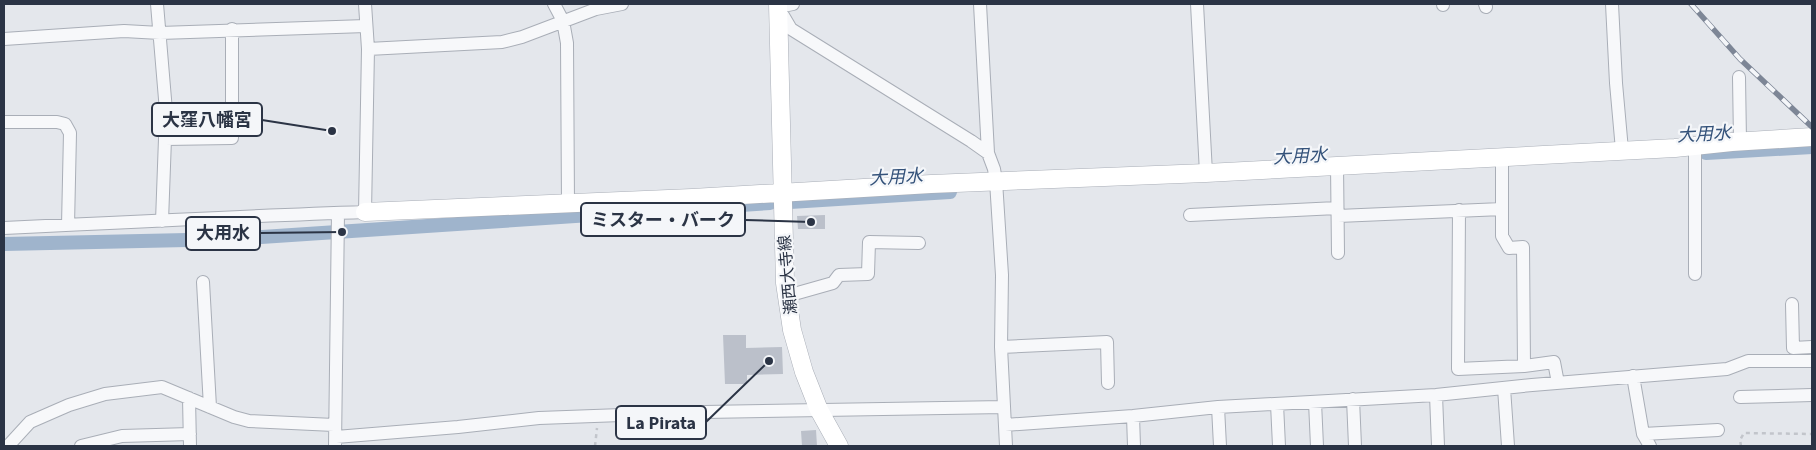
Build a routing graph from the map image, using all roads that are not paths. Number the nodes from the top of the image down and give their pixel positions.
1 (157, 4) edge
2 (365, 4) edge
3 (554, 4) edge
4 (622, 4) edge
5 (980, 4) edge
6 (1197, 4) edge
7 (1612, 4) edge
8 (783, 5) edge
9 (563, 21) junction
10 (366, 26) junction
11 (232, 29) junction
12 (160, 32) junction
13 (4, 39) edge
14 (368, 49) junction
15 (1738, 77) dead end
16 (4, 122) edge
17 (1812, 137) edge
18 (165, 139) junction
19 (1740, 141) junction
20 (1622, 150) junction
21 (1695, 151) junction
22 (988, 153) junction
23 (1502, 161) junction
24 (1337, 169) junction
25 (1206, 172) junction
26 (996, 181) junction
27 (781, 192) junction
28 (568, 204) junction
29 (1502, 208) junction
30 (1459, 210) junction
31 (338, 212) junction
32 (365, 212) junction
33 (1338, 212) junction
34 (1190, 215) dead end
35 (162, 221) junction
36 (68, 225) junction
37 (4, 228) edge
38 (919, 242) dead end
39 (1338, 253) dead end
40 (1696, 274) dead end
41 (204, 282) dead end
42 (787, 296) junction
43 (1792, 304) dead end
44 (1002, 347) junction
45 (1812, 347) edge
46 (1812, 361) edge
47 (1524, 366) junction
48 (1633, 376) junction
49 (1108, 383) dead end
50 (1558, 383) junction
51 (1504, 388) junction
52 (1436, 395) junction
53 (1812, 395) edge
54 (1740, 397) dead end
55 (189, 398) junction
56 (1353, 399) junction
57 (1315, 402) junction
58 (1277, 404) junction
59 (210, 407) junction
60 (1004, 407) junction
61 (1218, 407) junction
62 (819, 410) junction
63 (1133, 416) junction
64 (1005, 425) junction
65 (1718, 430) dead end
66 (1643, 434) junction
67 (335, 436) edge
68 (190, 440) edge
69 (8, 446) edge
70 (81, 446) edge
71 (839, 446) edge
72 (1006, 446) edge
73 (1134, 446) edge
74 (1220, 446) edge
75 (1280, 446) edge
76 (1317, 446) edge
77 (1355, 446) edge
78 (1438, 446) edge
79 (1508, 446) edge
80 (1650, 446) edge

1 - 12 street
2 - 10 street
3 - 9 street
4 - 9 street
5 - 22 street
6 - 25 street
7 - 20 street
8 - 22 street
8 - 27 street, 瀬西大寺線
9 - 14 street
9 - 28 street
10 - 11 street
10 - 14 street
11 - 12 street
11 - 18 street
12 - 13 street
12 - 18 street
14 - 32 street
15 - 19 street
16 - 36 street
17 - 19 street
18 - 35 street
19 - 21 street
20 - 21 street
20 - 23 street
21 - 40 street
22 - 26 street
23 - 24 street
23 - 29 street
24 - 25 street
24 - 33 street
25 - 26 street
26 - 27 street
26 - 44 street
27 - 28 street
27 - 42 street, 瀬西大寺線
28 - 32 street
29 - 30 street
29 - 47 street
30 - 33 street
30 - 47 street
31 - 32 street
31 - 35 street
31 - 67 street
33 - 34 street
33 - 39 street
35 - 36 street
36 - 37 street
38 - 42 street
41 - 59 street
42 - 62 street, 瀬西大寺線
43 - 45 street
44 - 49 street
44 - 60 street
46 - 48 street
47 - 50 street
48 - 50 street
48 - 66 street
50 - 51 street
51 - 52 street
51 - 79 street
52 - 56 street
52 - 78 street
53 - 54 street
55 - 59 street
55 - 68 street
55 - 69 street
56 - 57 street
56 - 77 street
57 - 58 street
57 - 76 street
58 - 61 street
58 - 75 street
59 - 67 street
60 - 62 street
60 - 64 street
61 - 63 street
61 - 74 street
62 - 67 street
62 - 71 street, 瀬西大寺線
63 - 64 street
63 - 73 street
64 - 72 street
65 - 66 street
66 - 80 street
68 - 70 street

